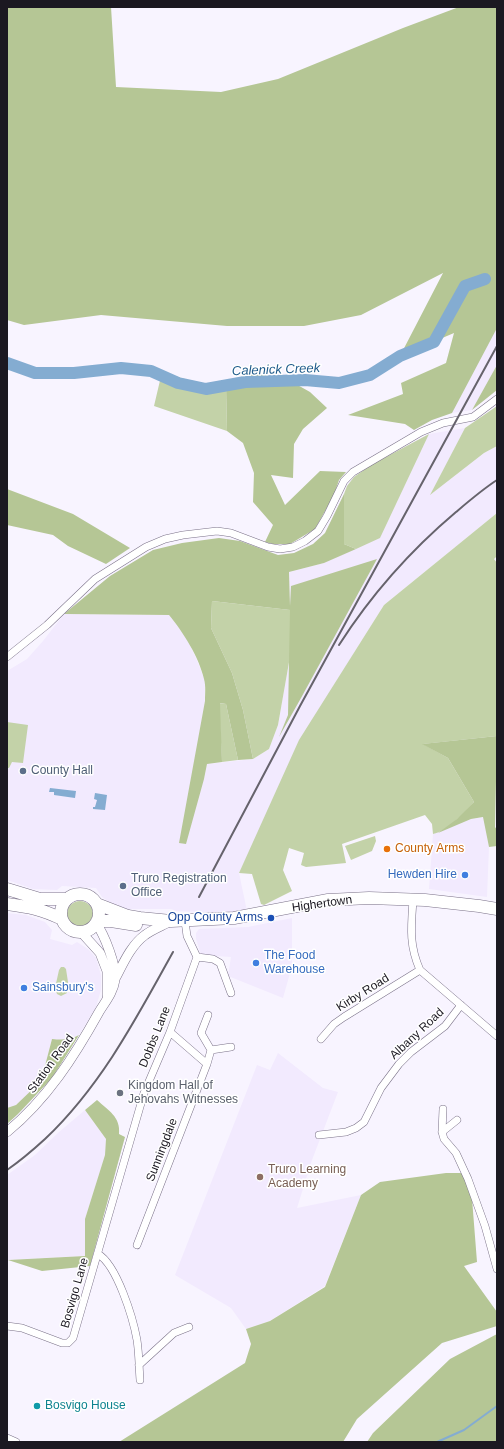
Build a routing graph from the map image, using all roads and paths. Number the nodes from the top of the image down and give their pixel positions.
1 (497, 399) edge
2 (7, 657) edge
3 (7, 889) edge
4 (67, 899) junction
5 (413, 900) junction
6 (7, 904) edge
7 (98, 904) junction
8 (497, 909) edge
9 (62, 920) junction
10 (97, 922) junction
11 (171, 922) junction
12 (185, 922) junction
13 (81, 932) junction
14 (198, 957) junction
15 (420, 970) junction
16 (115, 980) junction
17 (231, 993) dead end
18 (106, 1002) junction
19 (461, 1005) junction
20 (208, 1015) dead end
21 (170, 1032) junction
22 (497, 1036) edge
23 (321, 1040) dead end
24 (231, 1047) dead end
25 (211, 1050) junction
26 (207, 1064) junction
27 (443, 1108) dead end
28 (457, 1120) dead end
29 (7, 1132) edge
30 (442, 1132) junction
31 (319, 1135) dead end
32 (137, 1245) dead end
33 (98, 1254) junction
34 (497, 1269) edge
35 (7, 1326) edge
36 (189, 1327) dead end
37 (139, 1365) junction
38 (140, 1380) dead end
39 (7, 1438) edge
40 (16, 1442) edge

1 - 2 street
3 - 4 highway
4 - 7 highway
4 - 9 highway
5 - 8 highway, Highertown
5 - 12 highway, Highertown
5 - 15 street
6 - 9 highway
7 - 10 highway
7 - 11 highway, Highertown
9 - 13 highway
10 - 11 highway, Highertown
10 - 13 highway
10 - 16 street, Station Road
11 - 12 highway, Highertown
11 - 16 street
12 - 14 street
13 - 18 street, Station Road
14 - 17 street
14 - 21 street, Dobbs Lane
15 - 19 street
15 - 23 street, Kirby Road
16 - 18 street, Station Road
18 - 29 street, Station Road
19 - 22 street
19 - 31 street, Albany Road
20 - 25 street
21 - 26 street
21 - 33 street, Dobbs Lane
24 - 25 street
25 - 26 street, Sunningdale
26 - 32 street, Sunningdale
27 - 30 street
28 - 30 street
30 - 34 street
33 - 35 street, Bosvigo Lane
33 - 37 street
36 - 37 street
37 - 38 street
39 - 40 street

